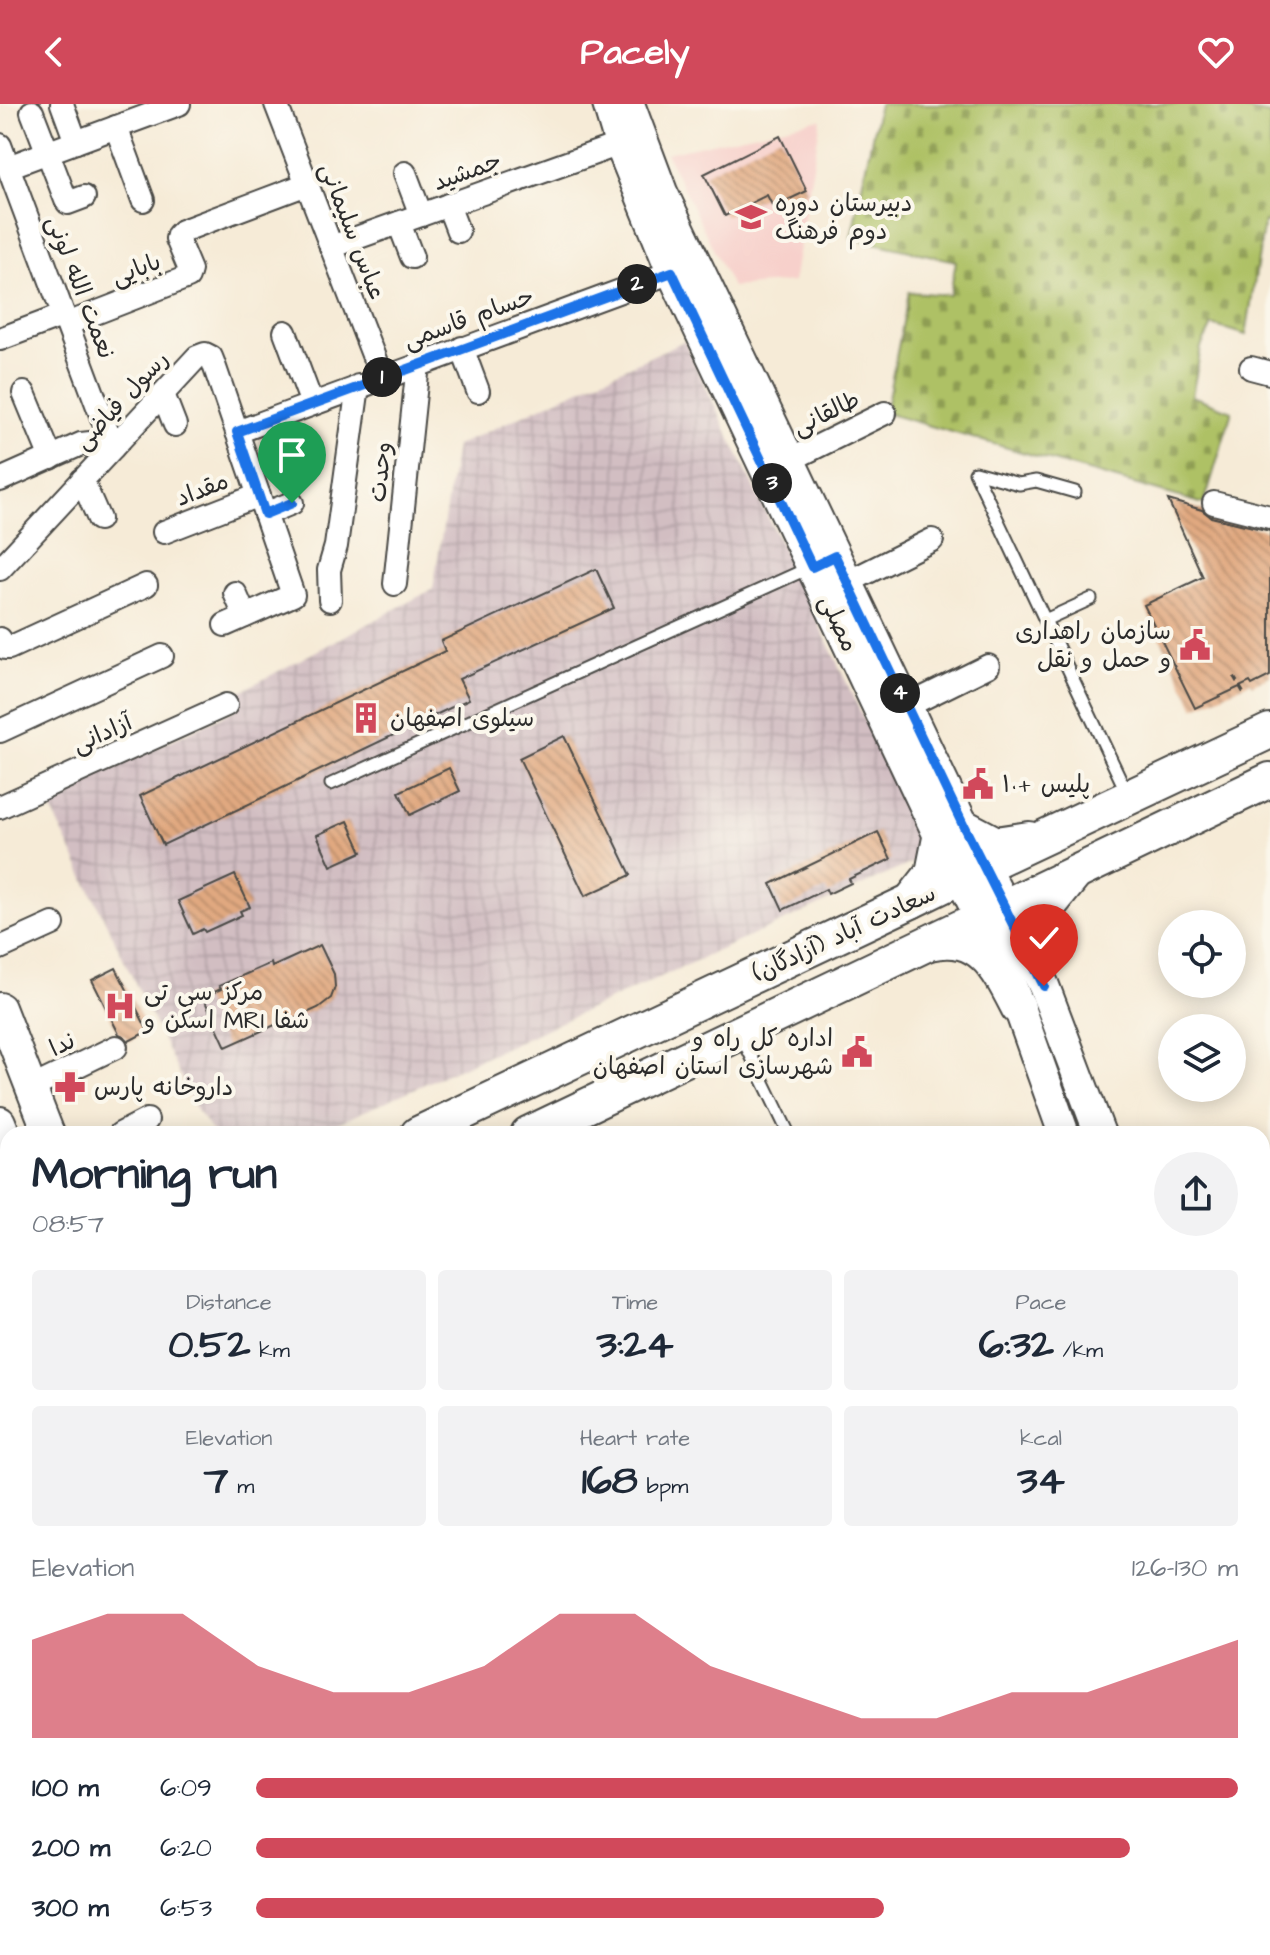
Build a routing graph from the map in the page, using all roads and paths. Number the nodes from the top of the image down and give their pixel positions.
1 (62, 104) edge
2 (179, 104) edge
3 (276, 104) edge
4 (608, 104) edge
5 (629, 104) edge
6 (32, 112) dead end
7 (116, 127) junction
8 (76, 142) junction
9 (620, 144) junction
10 (0, 145) edge
11 (47, 152) junction
12 (8, 167) junction
13 (405, 173) dead end
14 (307, 184) junction
15 (84, 197) dead end
16 (143, 200) dead end
17 (10, 205) edge
18 (448, 205) junction
19 (421, 215) junction
20 (399, 223) junction
21 (458, 231) dead end
22 (331, 247) junction
23 (412, 257) dead end
24 (672, 272) junction
25 (65, 319) junction
26 (285, 332) dead end
27 (0, 339) edge
28 (462, 348) junction
29 (418, 364) junction
30 (382, 378) junction
31 (358, 386) junction
32 (478, 391) dead end
33 (24, 393) dead end
34 (163, 394) junction
35 (312, 404) junction
36 (885, 413) dead end
37 (175, 425) dead end
38 (237, 432) junction
39 (113, 447) junction
40 (51, 458) junction
41 (790, 460) junction
42 (0, 480) edge
43 (82, 480) junction
44 (1075, 492) dead end
45 (292, 503) dead end
46 (1214, 503) dead end
47 (262, 504) junction
48 (1270, 517) edge
49 (99, 519) dead end
50 (164, 532) dead end
51 (932, 540) dead end
52 (832, 568) junction
53 (0, 569) edge
54 (395, 584) dead end
55 (146, 585) dead end
56 (235, 593) dead end
57 (1091, 599) dead end
58 (330, 600) dead end
59 (1045, 620) junction
60 (0, 639) edge
61 (162, 656) dead end
62 (988, 666) dead end
63 (1234, 677) dead end
64 (1246, 697) dead end
65 (226, 705) dead end
66 (907, 706) junction
67 (0, 731) edge
68 (1270, 731) edge
69 (1270, 780) edge
70 (331, 784) dead end
71 (1129, 798) junction
72 (0, 807) edge
73 (952, 832) junction
74 (1045, 837) junction
75 (972, 871) junction
76 (1078, 871) junction
77 (909, 902) junction
78 (993, 911) junction
79 (53, 924) dead end
80 (925, 944) junction
81 (0, 948) edge
82 (1034, 965) junction
83 (1018, 1007) junction
84 (0, 1008) edge
85 (740, 1032) junction
86 (6, 1042) edge
87 (116, 1047) dead end
88 (31, 1088) junction
89 (147, 1120) dead end
90 (46, 1126) edge
91 (135, 1126) edge
92 (435, 1126) edge
93 (545, 1126) edge
94 (785, 1126) edge
95 (1061, 1126) edge
96 (1097, 1126) edge

1 - 8 street
2 - 7 street
3 - 14 street, عباس سلیمانی
4 - 9 main road, مصلی
5 - 41 main road, مصلی
6 - 11 street
7 - 8 street
7 - 16 street
8 - 11 street
9 - 18 street, جمشید
9 - 24 main road, مصلی
10 - 12 street, نعمت الله لونی
11 - 12 street
11 - 15 street
12 - 17 street, نعمت الله لونی
13 - 19 street
14 - 22 street, عباس سلیمانی
14 - 25 street, بابایی
17 - 25 street, نعمت الله لونی
18 - 19 street, جمشید
18 - 21 street
19 - 20 street, جمشید
20 - 22 street, جمشید
20 - 23 street
22 - 30 street, عباس سلیمانی
24 - 28 street, حسام قاسمی
24 - 52 main road, مصلی
25 - 27 street
25 - 39 street, نعمت الله لونی
26 - 35 street
28 - 29 street, حسام قاسمی
28 - 32 street
29 - 30 street, حسام قاسمی
29 - 54 street, وحدت
30 - 31 street, حسام قاسمی
31 - 35 street, حسام قاسمی
31 - 58 street
33 - 40 street
34 - 37 street
34 - 38 street, رسول فیاضی
34 - 39 street, رسول فیاضی
35 - 38 street, حسام قاسمی
36 - 41 street, طالقانی
38 - 47 street, رسول فیاضی
39 - 40 street
39 - 43 street, رسول فیاضی
40 - 42 street
41 - 52 main road, مصلی
43 - 49 street
43 - 53 street, رسول فیاضی
44 - 59 lane
45 - 47 street, مقداد
46 - 48 street
47 - 50 street, مقداد
47 - 56 street, رسول فیاضی
51 - 52 street
52 - 66 main road, مصلی
52 - 70 lane
52 - 73 main road, مصلی
55 - 60 street
57 - 59 lane
59 - 71 lane
61 - 67 street
62 - 66 street
63 - 64 path
65 - 72 street, آزادانی
66 - 73 main road, مصلی
68 - 71 main road, سعادت آباد (آزادگان)
69 - 76 main road, سعادت آباد (آزادگان)
71 - 74 main road, سعادت آباد (آزادگان)
73 - 74 main road
73 - 75 main road, مصلی
73 - 77 main road
74 - 75 main road, سعادت آباد (آزادگان)
75 - 77 main road, سعادت آباد (آزادگان)
75 - 78 main road, مصلی
76 - 78 main road, سعادت آباد (آزادگان)
76 - 82 main road
77 - 92 main road, سعادت آباد (آزادگان)
78 - 80 main road, سعادت آباد (آزادگان)
78 - 82 main road
78 - 83 main road
79 - 81 street
80 - 83 main road
80 - 85 main road, سعادت آباد (آزادگان)
82 - 96 main road
83 - 95 main road
84 - 86 main road
85 - 93 main road, سعادت آباد (آزادگان)
85 - 94 lane
86 - 88 main road
87 - 88 street, ندا
88 - 90 main road
89 - 91 street

